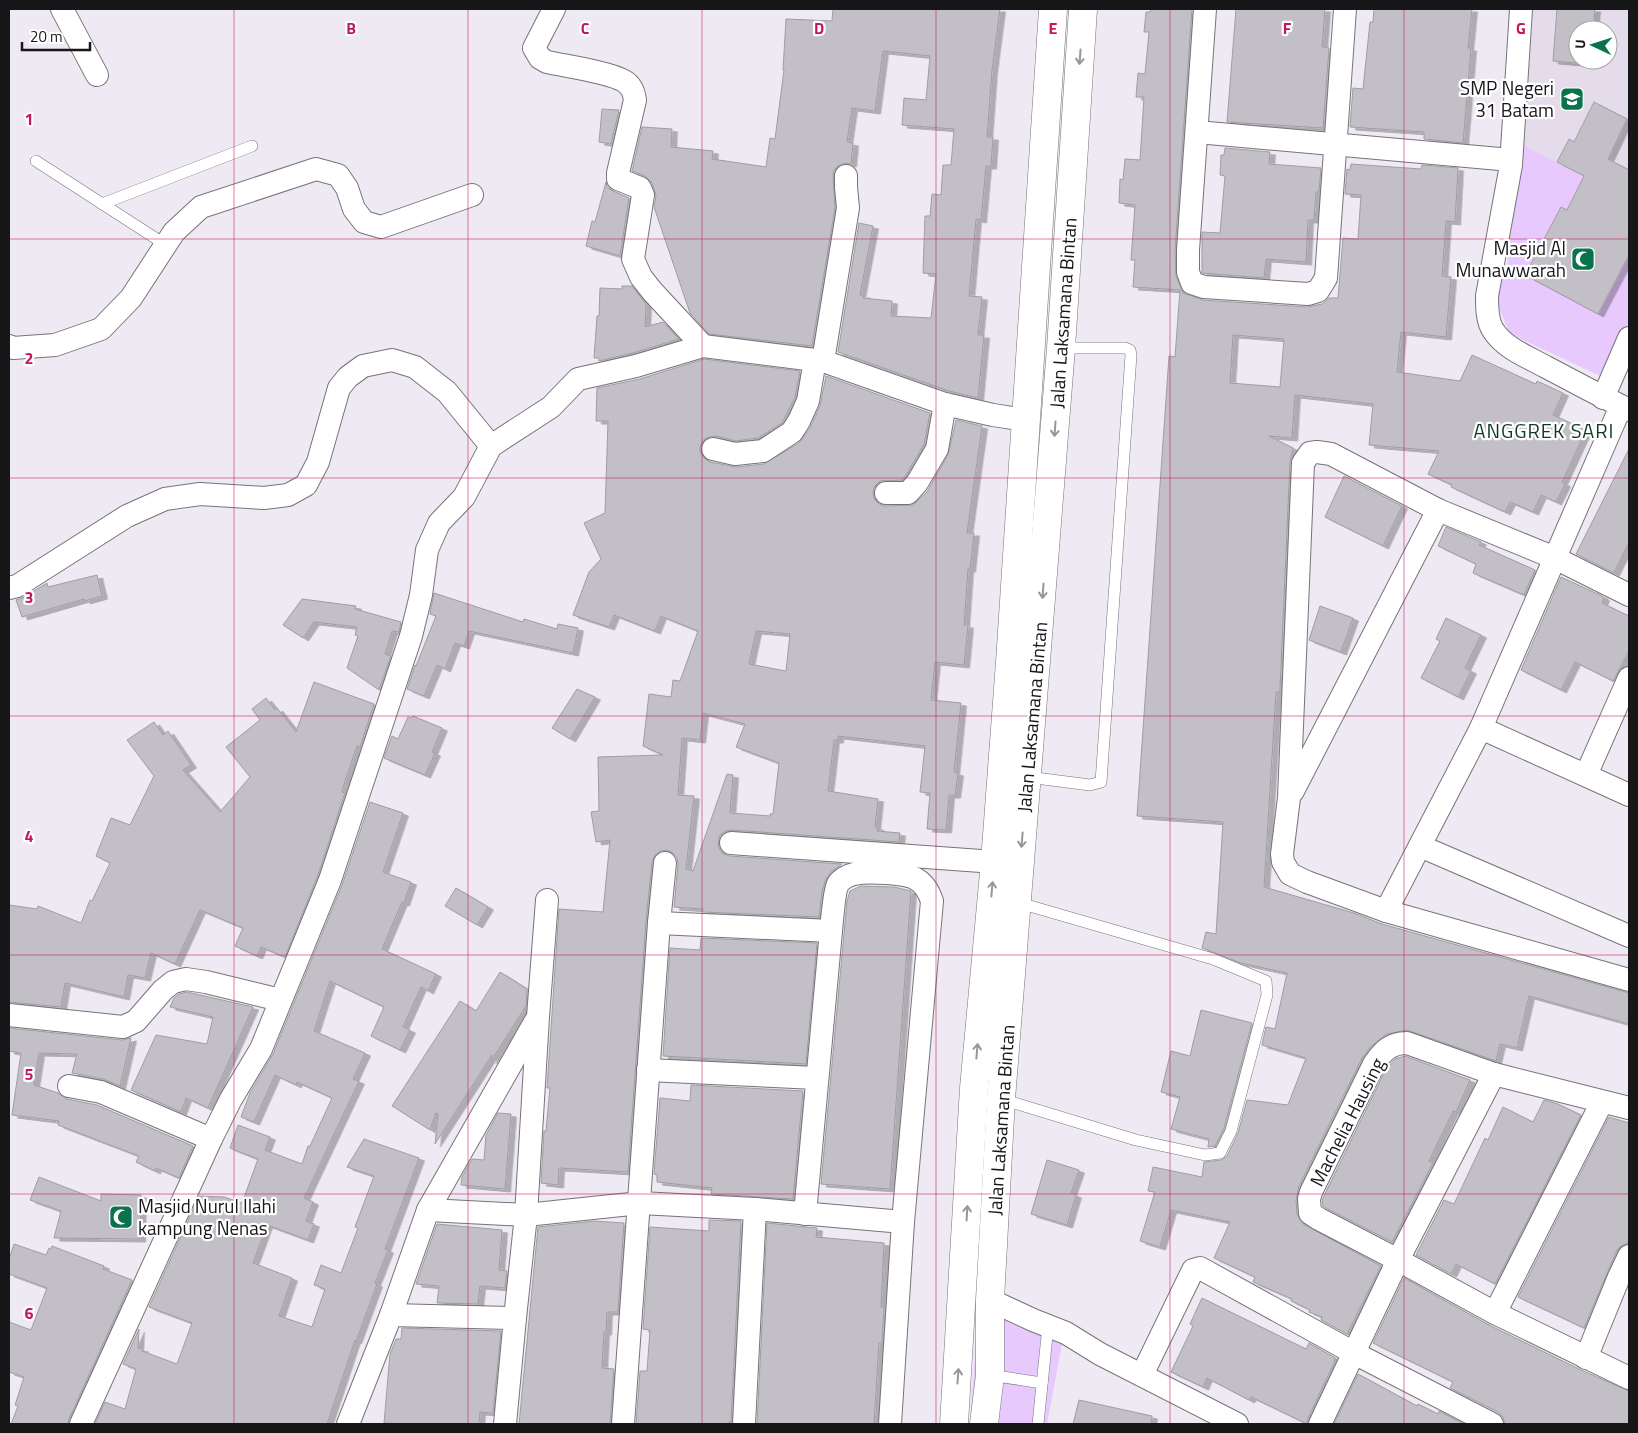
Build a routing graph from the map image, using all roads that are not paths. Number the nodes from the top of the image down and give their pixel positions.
1 (62, 9) edge
2 (554, 9) edge
3 (1053, 9) edge
4 (1083, 9) edge
5 (1205, 9) edge
6 (1345, 9) edge
7 (1521, 9) edge
8 (97, 75) dead end
9 (1197, 132) junction
10 (1335, 144) junction
11 (252, 146) dead end
12 (1511, 160) junction
13 (36, 161) dead end
14 (846, 176) dead end
15 (472, 195) dead end
16 (102, 204) junction
17 (166, 245) junction
18 (1629, 338) edge
19 (9, 346) edge
20 (703, 346) junction
21 (1061, 348) junction
22 (819, 360) junction
23 (945, 404) junction
24 (1618, 404) edge
25 (1026, 420) junction
26 (491, 446) junction
27 (713, 449) dead end
28 (886, 493) dead end
29 (1438, 510) junction
30 (1555, 558) junction
31 (9, 588) edge
32 (1629, 596) edge
33 (1010, 662) junction
34 (1037, 664) junction
35 (1629, 678) edge
36 (1480, 728) junction
37 (1586, 775) junction
38 (1028, 777) junction
39 (1629, 795) edge
40 (1289, 798) junction
41 (731, 843) dead end
42 (1420, 846) junction
43 (995, 862) junction
44 (665, 863) dead end
45 (547, 900) dead end
46 (1016, 902) junction
47 (1386, 911) junction
48 (659, 923) junction
49 (831, 930) junction
50 (1629, 936) edge
51 (1629, 980) edge
52 (280, 1000) junction
53 (9, 1014) edge
54 (538, 1017) junction
55 (648, 1070) junction
56 (1494, 1074) junction
57 (816, 1078) junction
58 (69, 1086) dead end
59 (1001, 1099) junction
60 (1602, 1102) junction
61 (1629, 1108) edge
62 (212, 1139) junction
63 (640, 1203) junction
64 (755, 1209) junction
65 (428, 1210) junction
66 (805, 1214) junction
67 (526, 1215) junction
68 (903, 1222) junction
69 (1629, 1256) edge
70 (1398, 1260) junction
71 (990, 1300) junction
72 (1495, 1314) junction
73 (392, 1315) junction
74 (515, 1318) junction
75 (1048, 1326) junction
76 (1354, 1353) junction
77 (1586, 1358) junction
78 (990, 1376) junction
79 (1142, 1376) junction
80 (1629, 1378) edge
81 (1042, 1383) junction
82 (1197, 1415) edge
83 (81, 1424) edge
84 (348, 1424) edge
85 (506, 1424) edge
86 (623, 1424) edge
87 (744, 1424) edge
88 (890, 1424) edge
89 (954, 1424) edge
90 (984, 1424) edge
91 (1038, 1424) edge
92 (1238, 1424) edge
93 (1320, 1424) edge
94 (1492, 1424) edge

1 - 8 street
2 - 20 street
3 - 25 main road, Jalan Laksamana Bintan
4 -> 21 main road, Jalan Laksamana Bintan
5 - 9 street
6 - 10 street
7 - 12 street
9 - 10 street
9 - 10 street
10 - 12 street
11 - 16 lane
12 - 24 street
13 - 16 lane
14 - 22 street
15 - 17 street
16 - 17 lane
17 - 19 street
18 - 24 street
20 - 22 street
20 - 26 street
21 -> 34 main road, Jalan Laksamana Bintan
21 - 38 lane
22 - 23 street
22 - 27 street
23 - 25 street
23 - 28 street
24 - 30 street
25 - 33 main road, Jalan Laksamana Bintan
26 - 31 street
26 - 52 street
29 - 30 street
29 - 40 street
29 - 40 street
30 - 32 street
30 - 36 street
33 - 34 main road
33 - 43 main road, Jalan Laksamana Bintan
34 - 38 main road, Jalan Laksamana Bintan
35 - 37 street
36 - 37 street
36 - 42 street
37 - 39 street
38 -> 46 main road, Jalan Laksamana Bintan
40 - 47 street
41 - 43 street
42 - 47 street
42 - 50 street
89 -> 43 main road, Jalan Laksamana Bintan
44 - 48 street
45 - 54 street
46 - 59 main road, Jalan Laksamana Bintan
46 - 59 lane
47 - 51 street
48 - 49 street
48 - 55 street
49 - 57 street
49 - 68 street
52 - 53 street
52 - 62 street
54 - 65 street
54 - 67 street
55 - 57 street
55 - 63 street
56 - 60 street, Machelia Hausing
56 - 70 street
56 - 70 street, Machelia Hausing
57 - 66 street
58 - 62 street
59 - 71 main road, Jalan Laksamana Bintan
60 - 61 street, Machelia Hausing
60 - 72 street
62 - 83 street
63 - 64 street
63 - 67 street
63 - 86 street
64 - 66 street
64 - 87 street
65 - 67 street
65 - 73 street
66 - 68 street
67 - 74 street
68 - 88 street
69 - 77 street
70 - 72 street, Machelia Hausing
70 - 76 street
71 - 75 street
71 - 78 main road, Jalan Laksamana Bintan
72 - 77 street, Machelia Hausing
73 - 74 street
73 - 84 street
74 - 85 street
75 - 79 street
75 - 81 lane
76 - 79 street
76 - 93 street
76 - 94 street
77 - 80 street, Machelia Hausing
78 - 81 lane
78 - 90 main road, Jalan Laksamana Bintan
79 - 82 street
81 - 91 lane
82 - 92 street

